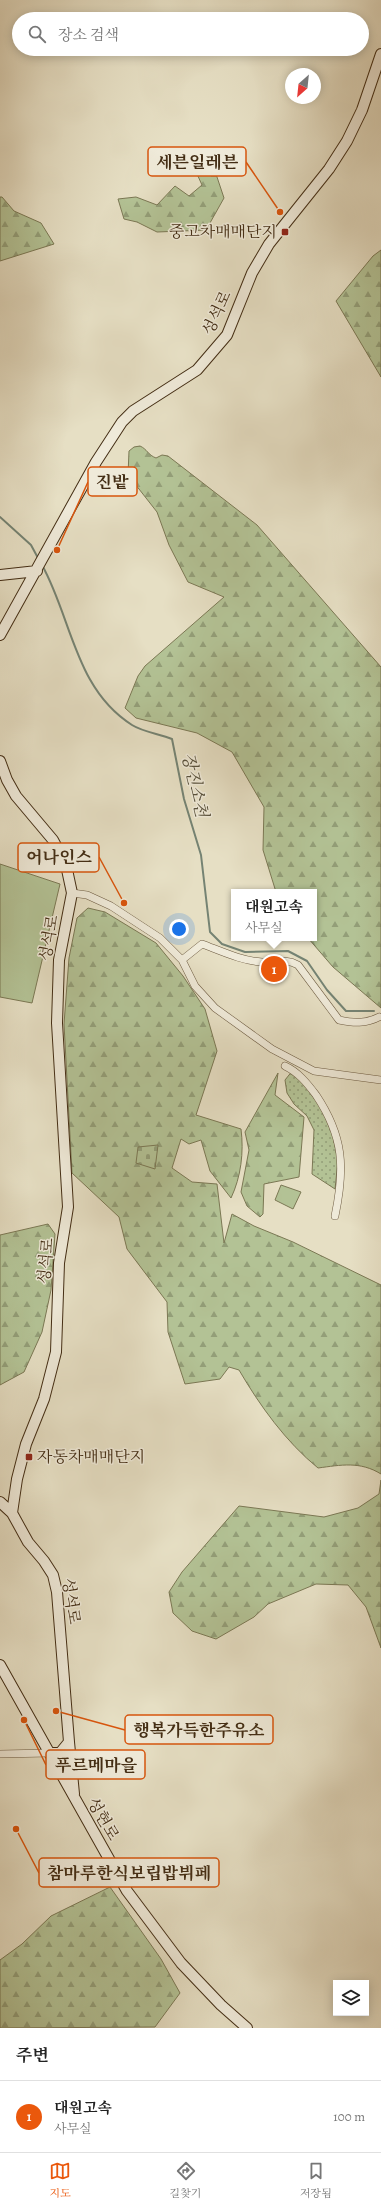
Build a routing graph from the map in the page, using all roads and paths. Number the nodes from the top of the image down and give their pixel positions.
1 (381, 54) edge
2 (38, 570) junction
3 (0, 575) edge
4 (0, 635) edge
5 (0, 761) edge
6 (72, 893) junction
7 (182, 960) junction
8 (379, 1017) dead end
9 (285, 1066) dead end
10 (381, 1080) edge
11 (335, 1216) dead end
12 (0, 1502) edge
13 (12, 1513) junction
14 (0, 1665) edge
15 (69, 1742) junction
16 (49, 1753) junction
17 (0, 1754) edge
18 (75, 1800) junction
19 (247, 2028) edge

1 - 2 street, 성석로
2 - 3 street
2 - 4 street
5 - 6 street, 성석로
6 - 7 street
6 - 13 street, 성석로
7 - 8 street
7 - 10 street
9 - 11 street
12 - 13 street
13 - 15 street, 성석로
14 - 16 street, 성현로
15 - 16 street
15 - 18 street, 성석로
16 - 17 street
16 - 18 street, 성현로
18 - 19 street, 성현로

